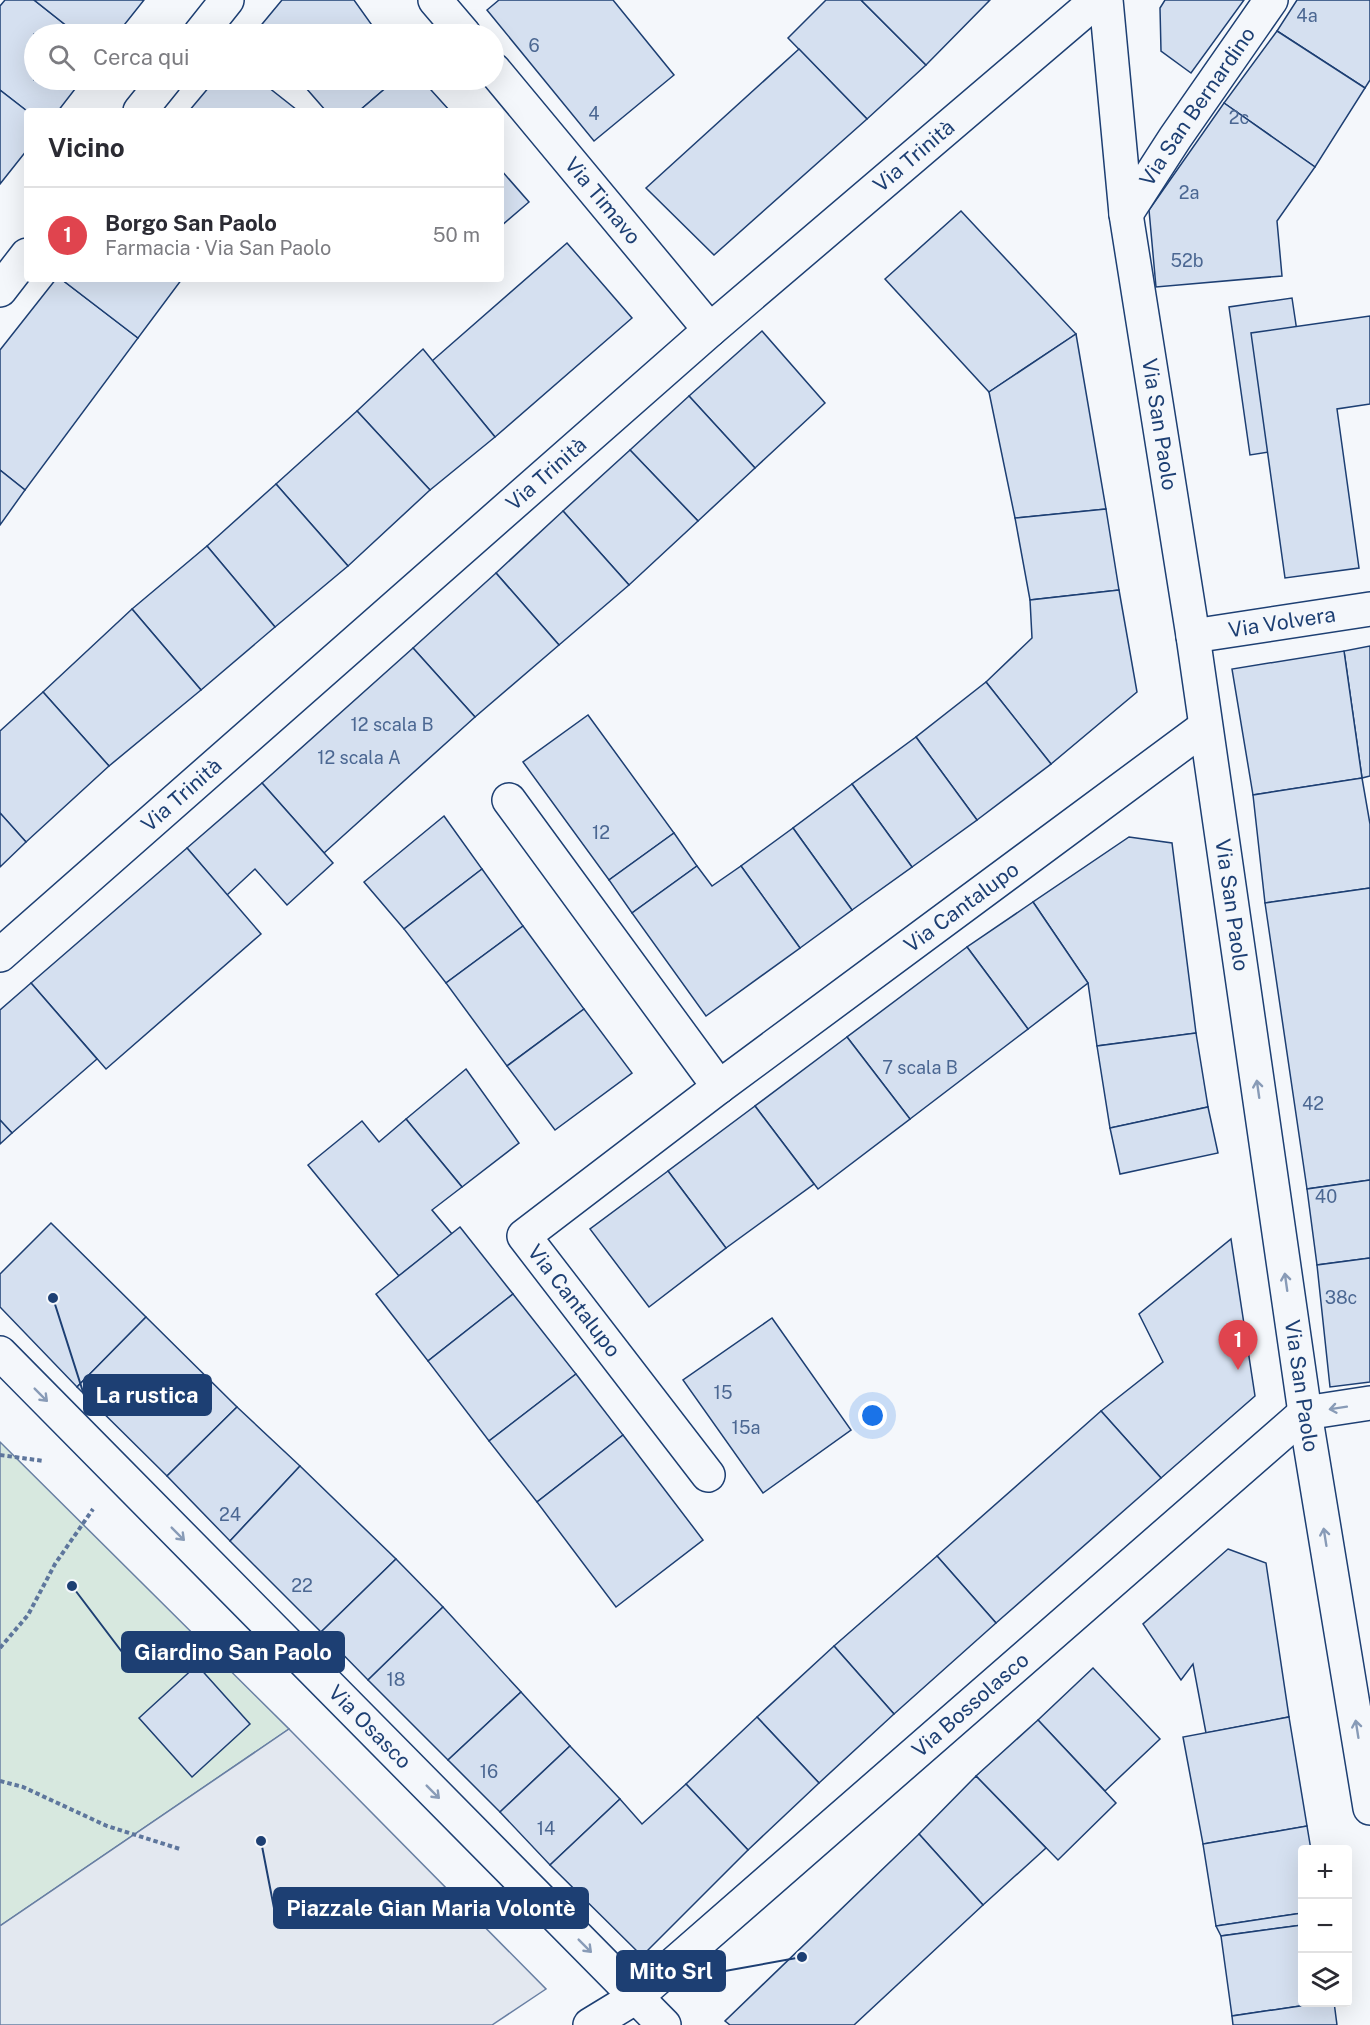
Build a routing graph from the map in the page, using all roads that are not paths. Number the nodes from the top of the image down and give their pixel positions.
1 (227, 0) edge
2 (435, 0) edge
3 (1097, 0) edge
4 (1106, 0) edge
5 (1271, 0) edge
6 (208, 24) edge
7 (455, 24) edge
8 (504, 82) edge
9 (157, 90) edge
10 (142, 108) edge
11 (1126, 214) junction
12 (24, 259) edge
13 (0, 290) edge
14 (710, 330) junction
15 (1370, 609) edge
16 (1193, 636) junction
17 (1205, 727) junction
18 (509, 800) dead end
19 (0, 955) edge
20 (719, 1087) junction
21 (0, 1353) edge
22 (1370, 1404) edge
23 (1305, 1413) junction
24 (708, 1474) dead end
25 (1370, 1808) edge
26 (631, 2011) edge
27 (590, 2025) edge
28 (664, 2025) edge

1 - 6 street
2 - 7 street
3 - 14 street, Via Trinità
4 - 11 street, Via San Paolo
5 - 11 street, Via San Bernardino
8 - 14 street, Via Timavo
9 - 10 street
11 - 16 street, Via San Paolo
12 - 13 street
14 - 19 street, Via Trinità
15 - 16 street, Via Volvera
16 - 17 street, Via San Paolo
17 - 20 street, Via Cantalupo
23 -> 17 street, Via San Paolo
18 - 20 street
20 - 24 street, Via Cantalupo
21 -> 26 street, Via Osasco
22 -> 23 street
25 -> 23 street, Via San Paolo
23 - 26 street, Via Bossolasco
26 - 27 street, Via Bossolasco
26 - 28 street, Via Osasco

